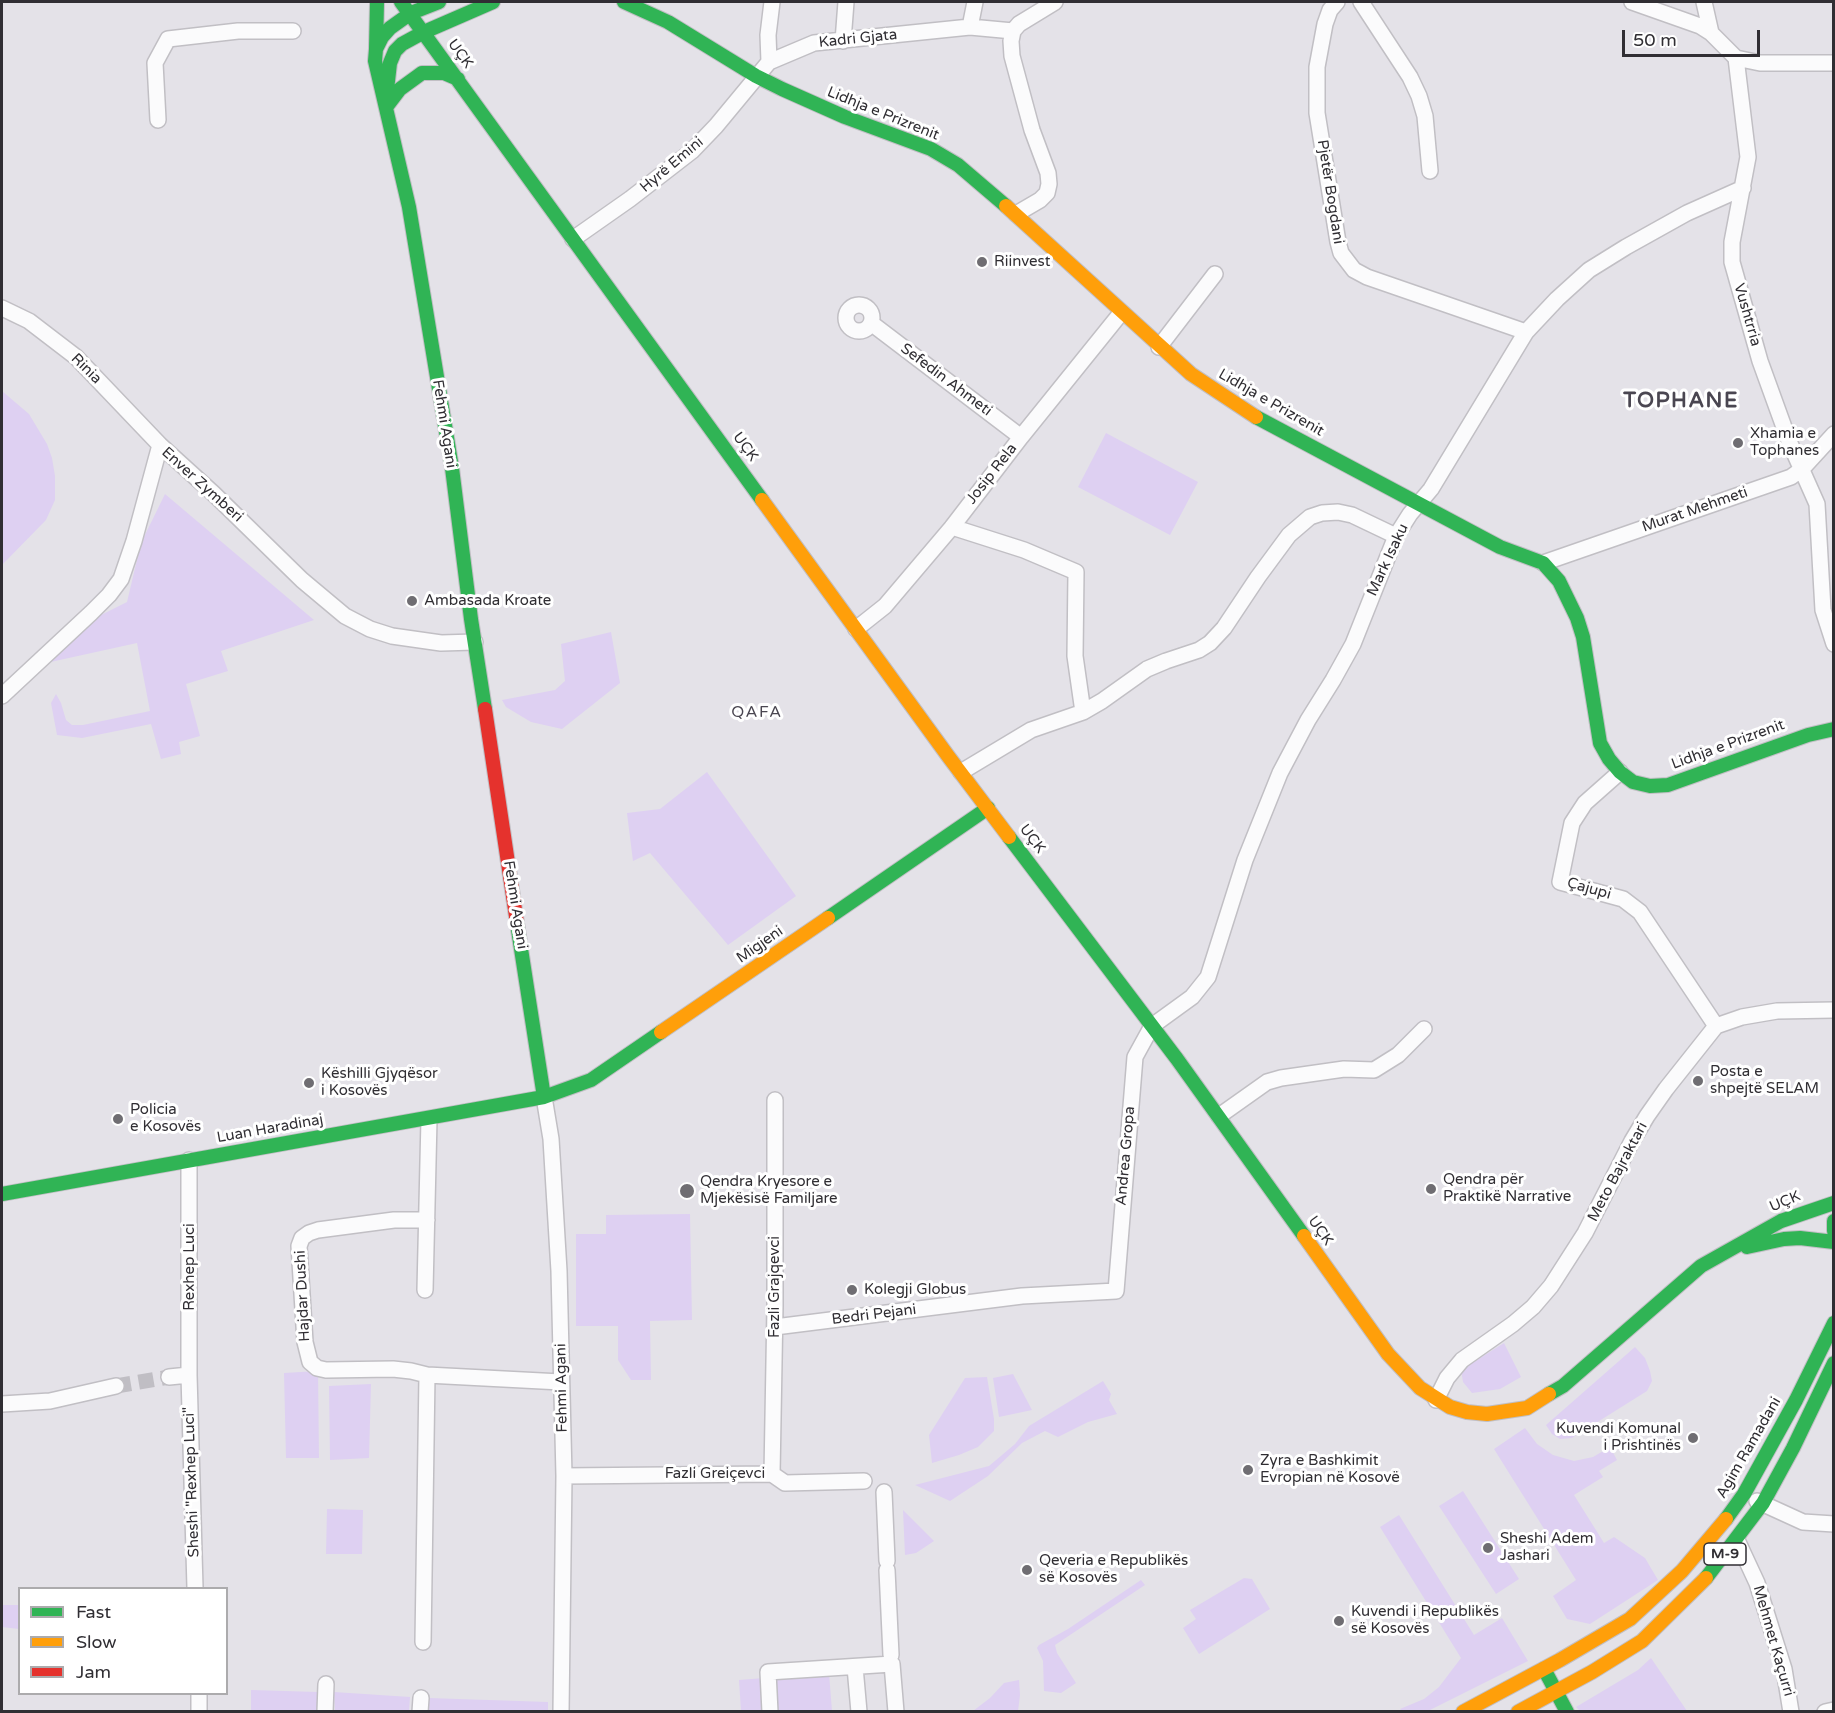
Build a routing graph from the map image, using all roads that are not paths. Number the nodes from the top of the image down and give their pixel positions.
1 (376, 2) edge
2 (401, 2) edge
3 (439, 2) edge
4 (493, 2) edge
5 (624, 2) edge
6 (772, 2) edge
7 (846, 2) edge
8 (975, 2) edge
9 (1055, 2) edge
10 (1337, 2) edge
11 (1361, 2) edge
12 (1632, 2) edge
13 (1704, 2) edge
14 (411, 13) junction
15 (970, 27) junction
16 (1013, 31) junction
17 (293, 32) dead end
18 (424, 32) junction
19 (1711, 33) junction
20 (843, 41) junction
21 (376, 50) junction
22 (1736, 58) junction
23 (769, 62) junction
24 (1833, 63) edge
25 (756, 76) junction
26 (458, 79) junction
27 (387, 106) junction
28 (158, 120) dead end
29 (1430, 171) dead end
30 (1743, 188) junction
31 (1016, 214) junction
32 (573, 239) junction
33 (1215, 274) dead end
34 (2, 308) edge
35 (1121, 313) junction
36 (871, 323) dead end
37 (1526, 332) junction
38 (1159, 347) junction
39 (1833, 434) edge
40 (1021, 437) junction
41 (160, 445) junction
42 (1802, 469) junction
43 (1419, 503) junction
44 (952, 526) junction
45 (1396, 536) junction
46 (1543, 563) junction
47 (856, 629) junction
48 (1832, 635) edge
49 (475, 642) junction
50 (2, 696) edge
51 (1083, 712) junction
52 (1833, 729) edge
53 (961, 772) junction
54 (1620, 772) junction
55 (988, 808) junction
56 (1833, 1010) edge
57 (1152, 1026) junction
58 (1716, 1026) junction
59 (1424, 1029) dead end
60 (544, 1097) junction
61 (775, 1100) dead end
62 (1218, 1116) junction
63 (429, 1119) junction
64 (189, 1160) junction
65 (2, 1194) edge
66 (1833, 1203) edge
67 (427, 1220) junction
68 (1833, 1221) edge
69 (1833, 1231) edge
70 (1833, 1242) edge
71 (1720, 1254) junction
72 (426, 1290) dead end
73 (1116, 1291) joint
74 (1833, 1323) edge
75 (775, 1327) junction
76 (1833, 1363) edge
77 (189, 1375) junction
78 (427, 1375) junction
79 (169, 1377) tunnel mouth
80 (561, 1382) junction
81 (116, 1386) tunnel mouth
82 (1436, 1400) junction
83 (2, 1404) edge
84 (772, 1473) junction
85 (564, 1476) junction
86 (864, 1482) dead end
87 (884, 1492) dead end
88 (1744, 1494) junction
89 (1763, 1503) junction
90 (1833, 1524) edge
91 (1737, 1539) junction
92 (195, 1587) edge
93 (423, 1642) dead end
94 (891, 1654) dead end
95 (855, 1667) junction
96 (1544, 1669) junction
97 (326, 1684) dead end
98 (1556, 1692) junction
99 (198, 1695) edge
100 (1833, 1710) edge
101 (199, 1712) edge
102 (325, 1712) edge
103 (561, 1712) edge
104 (770, 1712) edge
105 (859, 1712) edge
106 (896, 1712) edge
107 (1463, 1712) edge
108 (1518, 1712) edge
109 (1567, 1712) edge
110 (1791, 1712) edge
111 (1825, 1712) edge

1 - 21 main road, Fehmi Agani
2 - 14 main road, UÇK
3 - 14 main road
4 - 18 main road
5 - 25 main road, Lidhja e Prizrenit
6 - 23 street
7 - 20 street
8 - 15 street
9 - 16 street
10 - 37 street, Pjetër Bogdani
11 - 29 street
12 - 19 street
13 - 19 street
14 - 18 main road, UÇK
14 - 21 main road
15 - 16 street, Kadri Gjata
15 - 20 street, Kadri Gjata
16 - 31 street
17 - 28 street
18 - 26 main road, UÇK
18 - 27 main road, Fehmi Agani
19 - 22 street
20 - 23 street, Kadri Gjata
21 - 27 main road, Fehmi Agani
22 - 24 street
22 - 30 street, Vushtrria
23 - 25 street, Kadri Gjata
25 - 31 main road, Lidhja e Prizrenit
25 - 32 street, Hyrë Emini
26 - 27 main road
26 - 32 main road, UÇK
27 - 49 main road, Fehmi Agani
30 - 37 street, Mark Isaku
30 - 42 street, Vushtrria
31 - 35 main road, Lidhja e Prizrenit
32 - 47 main road, UÇK
33 - 38 street
34 - 41 street, Rinia
35 - 38 main road, Lidhja e Prizrenit
35 - 40 street, Josip Rela
36 - 40 street, Sefedin Ahmeti
37 - 43 street, Mark Isaku
38 - 43 main road, Lidhja e Prizrenit
39 - 42 street, Murat Mehmeti
40 - 44 street, Josip Rela
41 - 49 street, Enver Zymberi
41 - 50 street, Enver Zymberi
42 - 46 street, Murat Mehmeti
42 - 48 street, Vushtrria
43 - 45 street, Mark Isaku
43 - 46 main road, Lidhja e Prizrenit
44 - 47 street, Josip Rela
44 - 51 street
45 - 51 street
45 - 57 street, Mark Isaku
46 - 54 main road, Lidhja e Prizrenit
47 - 53 main road, UÇK
49 - 60 main road, Fehmi Agani
51 - 53 street
52 - 54 main road, Lidhja e Prizrenit
53 - 55 main road, UÇK
54 - 58 street, Çajupi
55 - 57 main road, UÇK
55 - 60 main road, Migjeni
56 - 58 street
57 - 62 main road, UÇK
57 - 73 street, Andrea Gropa
58 - 82 street, Meto Bajraktari
59 - 62 street
60 - 63 main road, Luan Haradinaj
60 - 80 street, Fehmi Agani
61 - 75 street, Fazli Grajqevci
62 - 82 main road, UÇK
63 - 64 main road, Luan Haradinaj
63 - 67 street
64 - 65 main road, Luan Haradinaj
64 - 77 street, Rexhep Luci
66 - 71 main road, UÇK
67 - 72 street
67 - 78 street, Hajdar Dushi
68 - 69 main road
70 - 71 main road, UÇK
71 - 82 main road, UÇK
73 - 75 street, Bedri Pejani
74 - 88 main road, Agim Ramadani / M-9
75 - 84 street, Fazli Grajqevci
76 - 89 main road, M-9
77 - 79 street
77 - 92 street, Sheshi "Rexhep Luci"
78 - 80 street, Hajdar Dushi
78 - 93 street
80 - 85 street, Fehmi Agani
81 - 83 street
84 - 85 street, Fazli Greiçevci
84 - 86 street, Fazli Greiçevci
85 - 103 street, Fehmi Agani
87 - 94 street
88 - 89 street
88 - 96 main road, Agim Ramadani / M-9
89 - 90 street
89 - 91 main road, M-9
91 - 98 main road, M-9
91 - 110 street, Mehmet Kaçurri
95 - 104 street
95 - 105 street
95 - 106 street
96 - 98 main road
96 - 107 main road, Agim Ramadani / M-9
97 - 102 street
98 - 108 main road, M-9
98 - 109 main road
99 - 101 street
100 - 111 street

